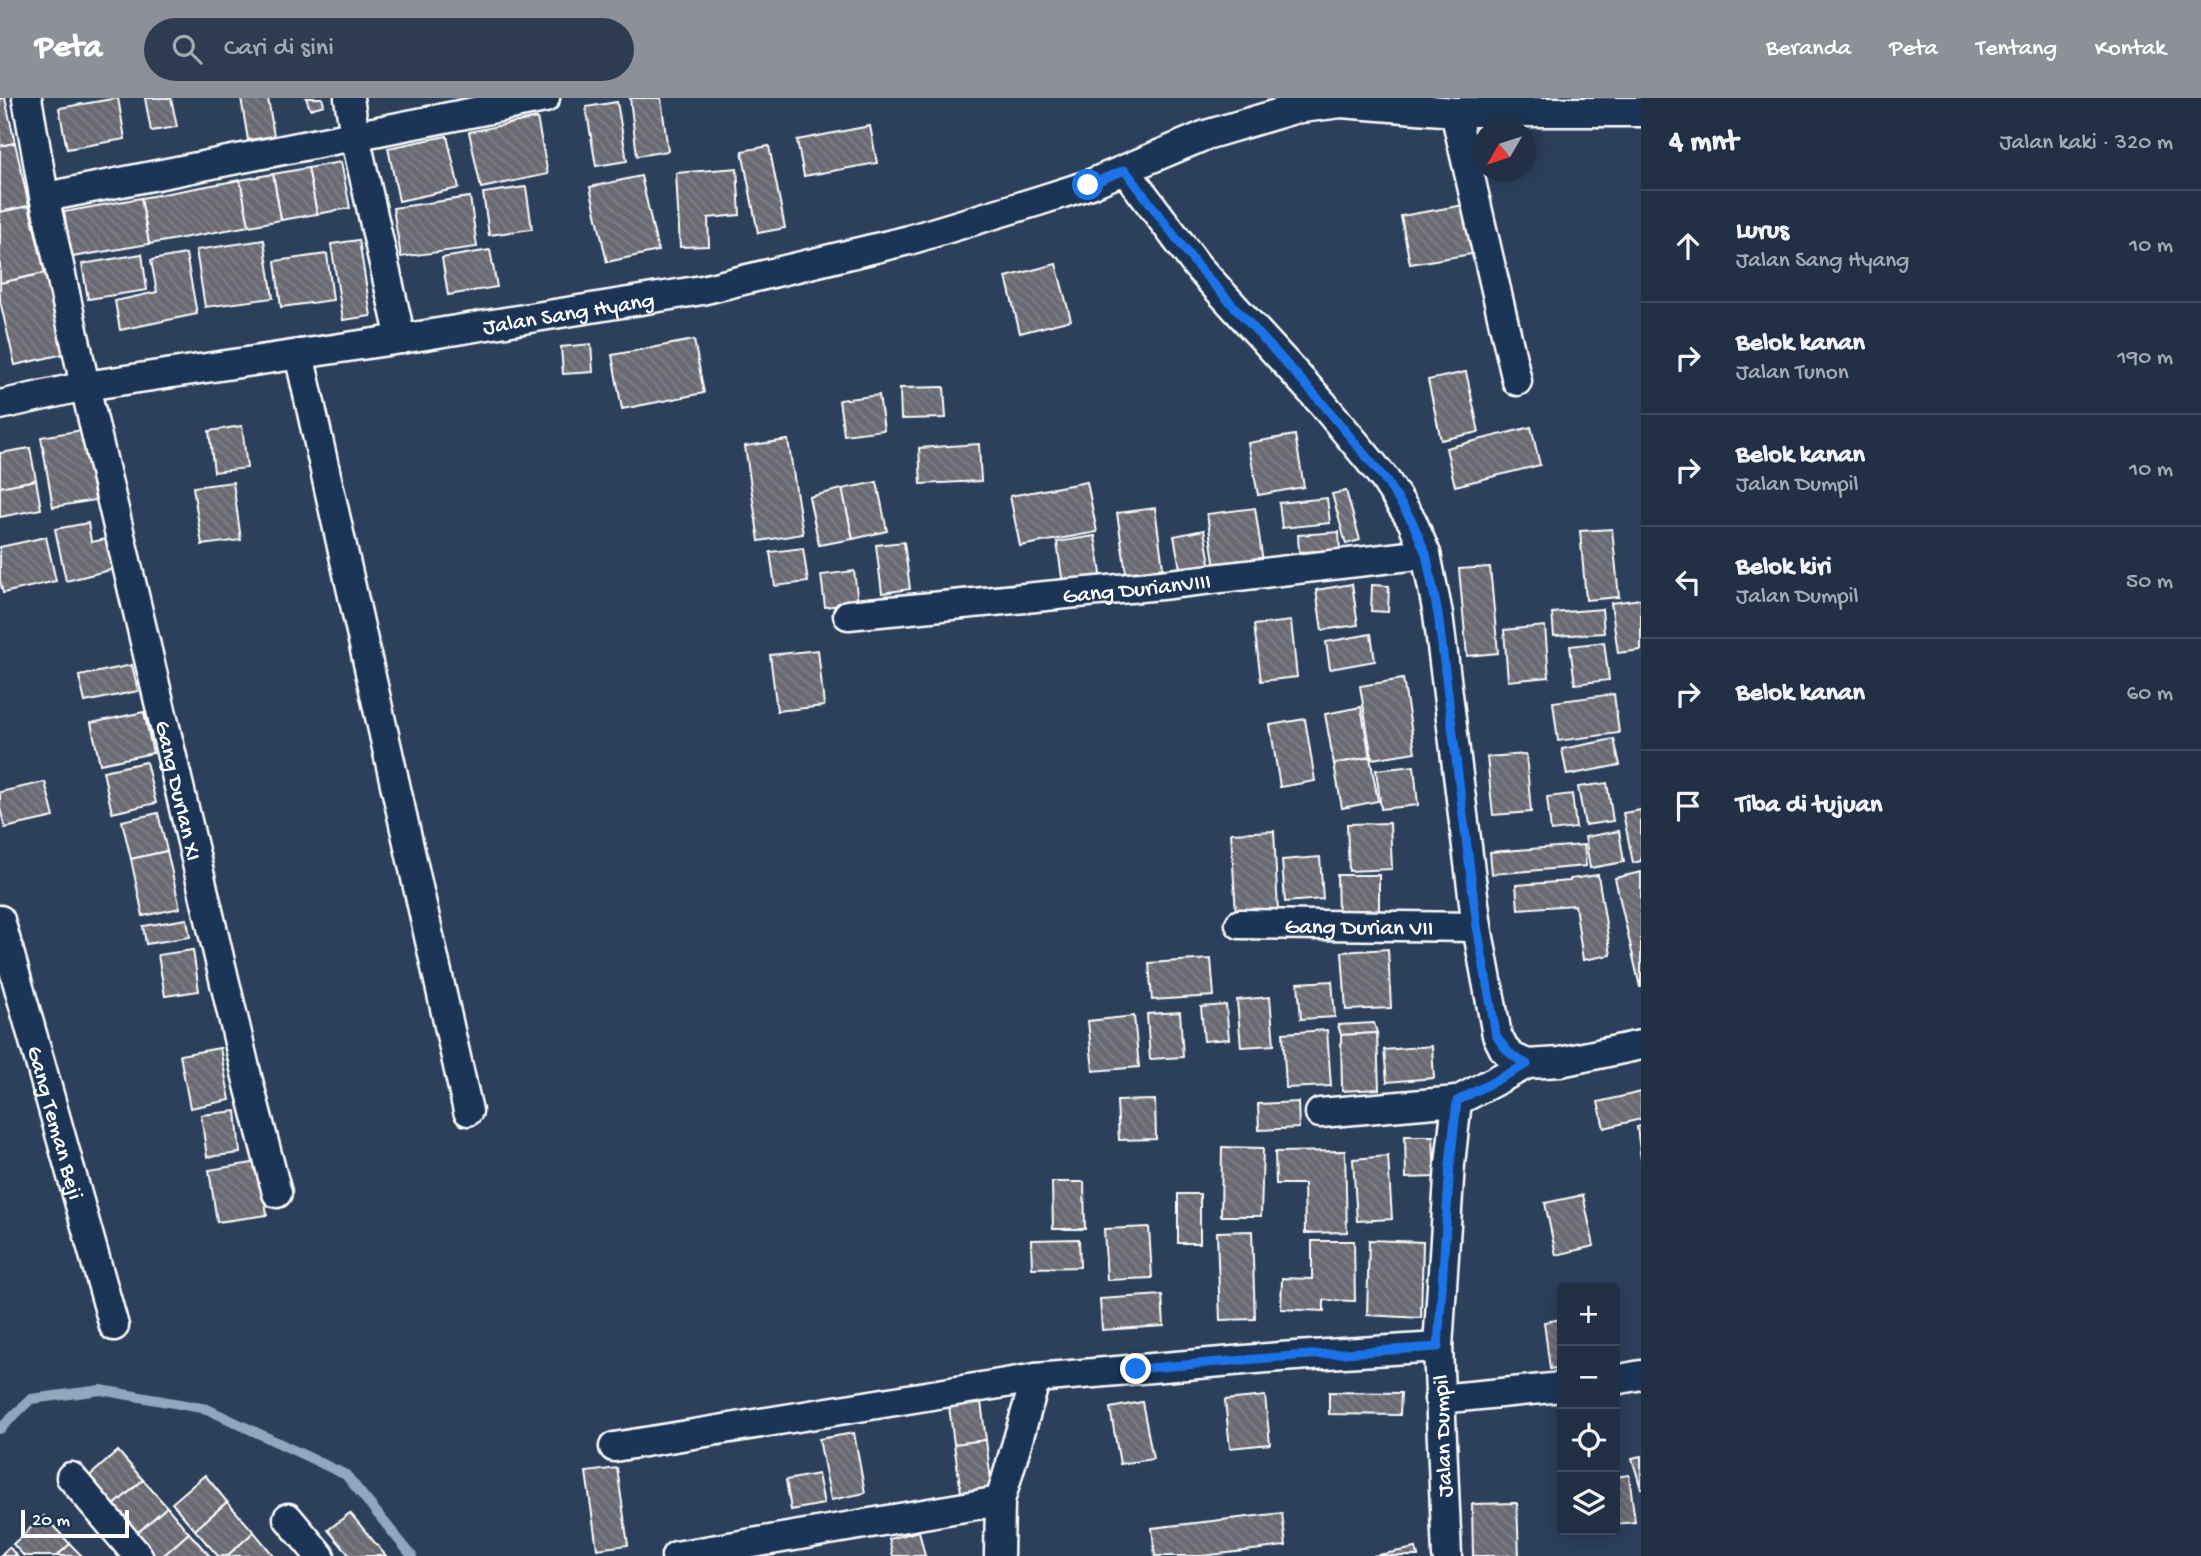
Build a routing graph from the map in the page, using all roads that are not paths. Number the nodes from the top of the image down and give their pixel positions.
1 (27, 98) edge
2 (349, 98) edge
3 (545, 98) edge
4 (1455, 112) junction
5 (1641, 112) edge
6 (355, 136) junction
7 (1125, 170) junction
8 (61, 194) dead end
9 (401, 339) junction
10 (299, 354) junction
11 (1517, 381) dead end
12 (85, 386) junction
13 (0, 405) edge
14 (1426, 554) junction
15 (848, 615) dead end
16 (0, 920) edge
17 (1240, 924) dead end
18 (1477, 926) junction
19 (1641, 1045) edge
20 (1527, 1064) junction
21 (1457, 1101) junction
22 (468, 1111) dead end
23 (1320, 1113) dead end
24 (277, 1193) dead end
25 (114, 1326) dead end
26 (1438, 1347) junction
27 (1641, 1376) edge
28 (1037, 1378) junction
29 (1620, 1379) edge
30 (1557, 1387) edge
31 (1439, 1399) junction
32 (614, 1447) dead end
33 (71, 1477) dead end
34 (1000, 1501) junction
35 (288, 1518) dead end
36 (138, 1556) edge
37 (320, 1556) edge
38 (676, 1556) edge
39 (999, 1556) edge
40 (1447, 1556) edge

1 - 12 street, Gang DurIan XI
2 - 6 street
3 - 6 street
4 - 5 street, Jalan Sang Hyang
4 - 7 street, Jalan Sang Hyang
4 - 11 street
6 - 8 street
6 - 9 street
7 - 9 street, Jalan Sang Hyang
7 - 14 street
9 - 10 street, Jalan Sang Hyang
10 - 12 street, Jalan Sang Hyang
10 - 22 street
12 - 13 street, Jalan Sang Hyang
12 - 24 street, Gang DurIan XI
14 - 15 street, Gang DurianVIII
14 - 18 street
16 - 25 street, Gang Teman Beji
17 - 18 street, Gang Durian VII
18 - 20 street
19 - 20 street
20 - 21 street
21 - 23 street
21 - 26 street, Jalan Dumpil
26 - 28 street
26 - 31 street, Jalan Dumpil
27 - 29 street
28 - 32 street
28 - 34 street
30 - 31 street
31 - 40 street, Jalan Dumpil
33 - 36 street
34 - 38 street
34 - 39 street
35 - 37 street

